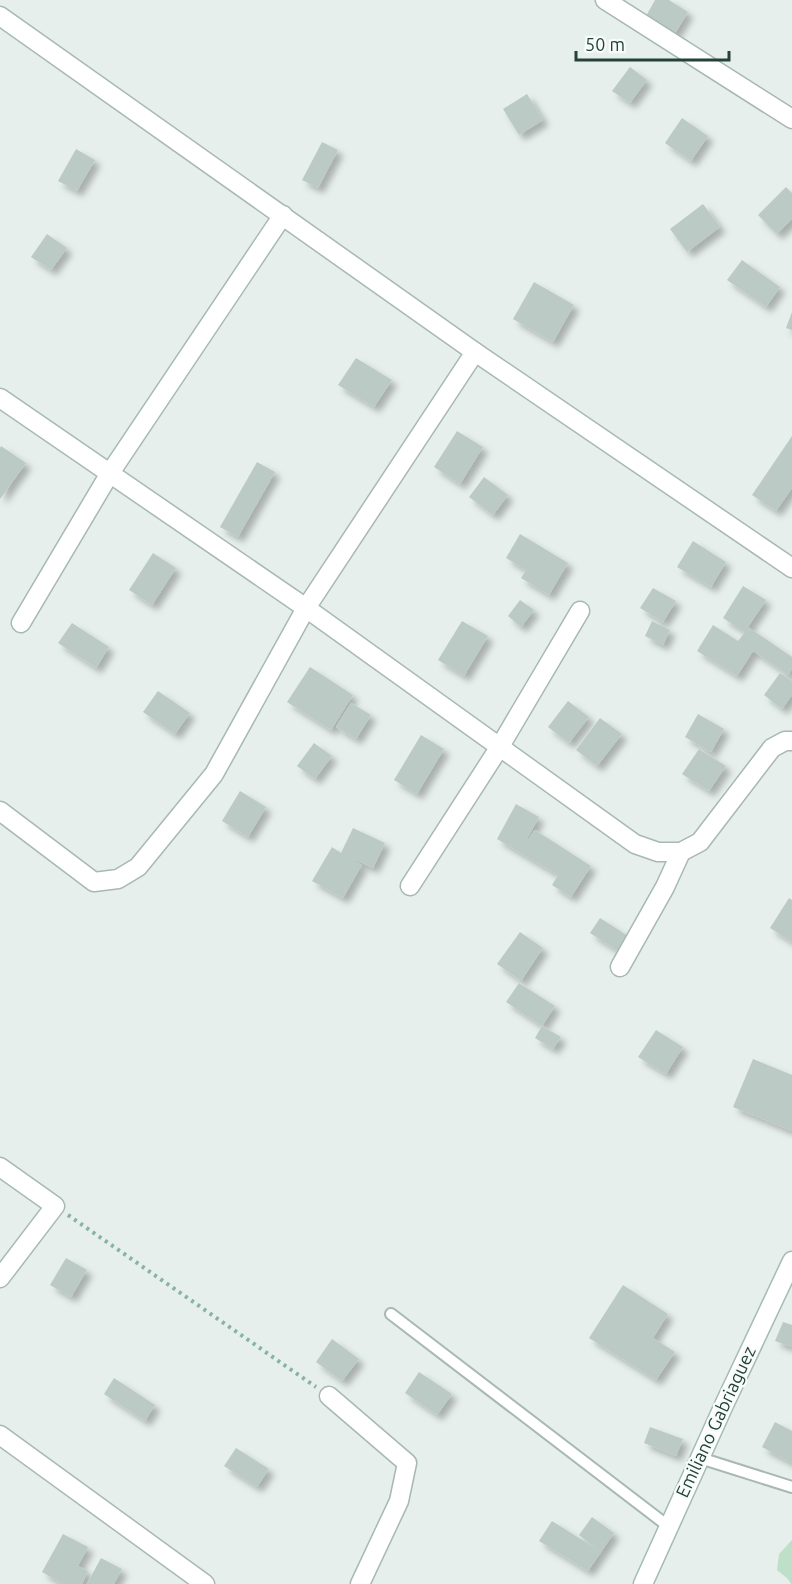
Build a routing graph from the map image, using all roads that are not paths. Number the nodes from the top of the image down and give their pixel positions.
1 (605, 0) edge
2 (0, 16) edge
3 (792, 118) edge
4 (283, 215) junction
5 (475, 352) junction
6 (0, 398) edge
7 (110, 473) junction
8 (792, 568) edge
9 (306, 608) junction
10 (580, 611) dead end
11 (21, 623) dead end
12 (792, 741) edge
13 (499, 748) junction
14 (0, 811) edge
15 (681, 852) junction
16 (410, 886) dead end
17 (620, 967) dead end
18 (0, 1167) edge
19 (792, 1261) edge
20 (0, 1278) edge
21 (392, 1314) dead end
22 (329, 1396) road end
23 (0, 1435) edge
24 (700, 1458) junction
25 (792, 1488) edge
26 (668, 1526) junction
27 (205, 1584) edge
28 (360, 1584) edge
29 (643, 1584) edge

1 - 3 street
2 - 4 street
4 - 5 street
4 - 7 street
5 - 8 street
5 - 9 street
6 - 7 street
7 - 9 street
7 - 11 street
9 - 13 street
9 - 14 street
10 - 13 street
12 - 15 street
13 - 15 street
13 - 16 street
15 - 17 street
18 - 20 street
19 - 24 street, Emiliano Gabriaguez
21 - 26 lane
22 - 28 street
23 - 27 street
24 - 25 lane
24 - 26 street, Emiliano Gabriaguez
26 - 29 street, Emiliano Gabriaguez

